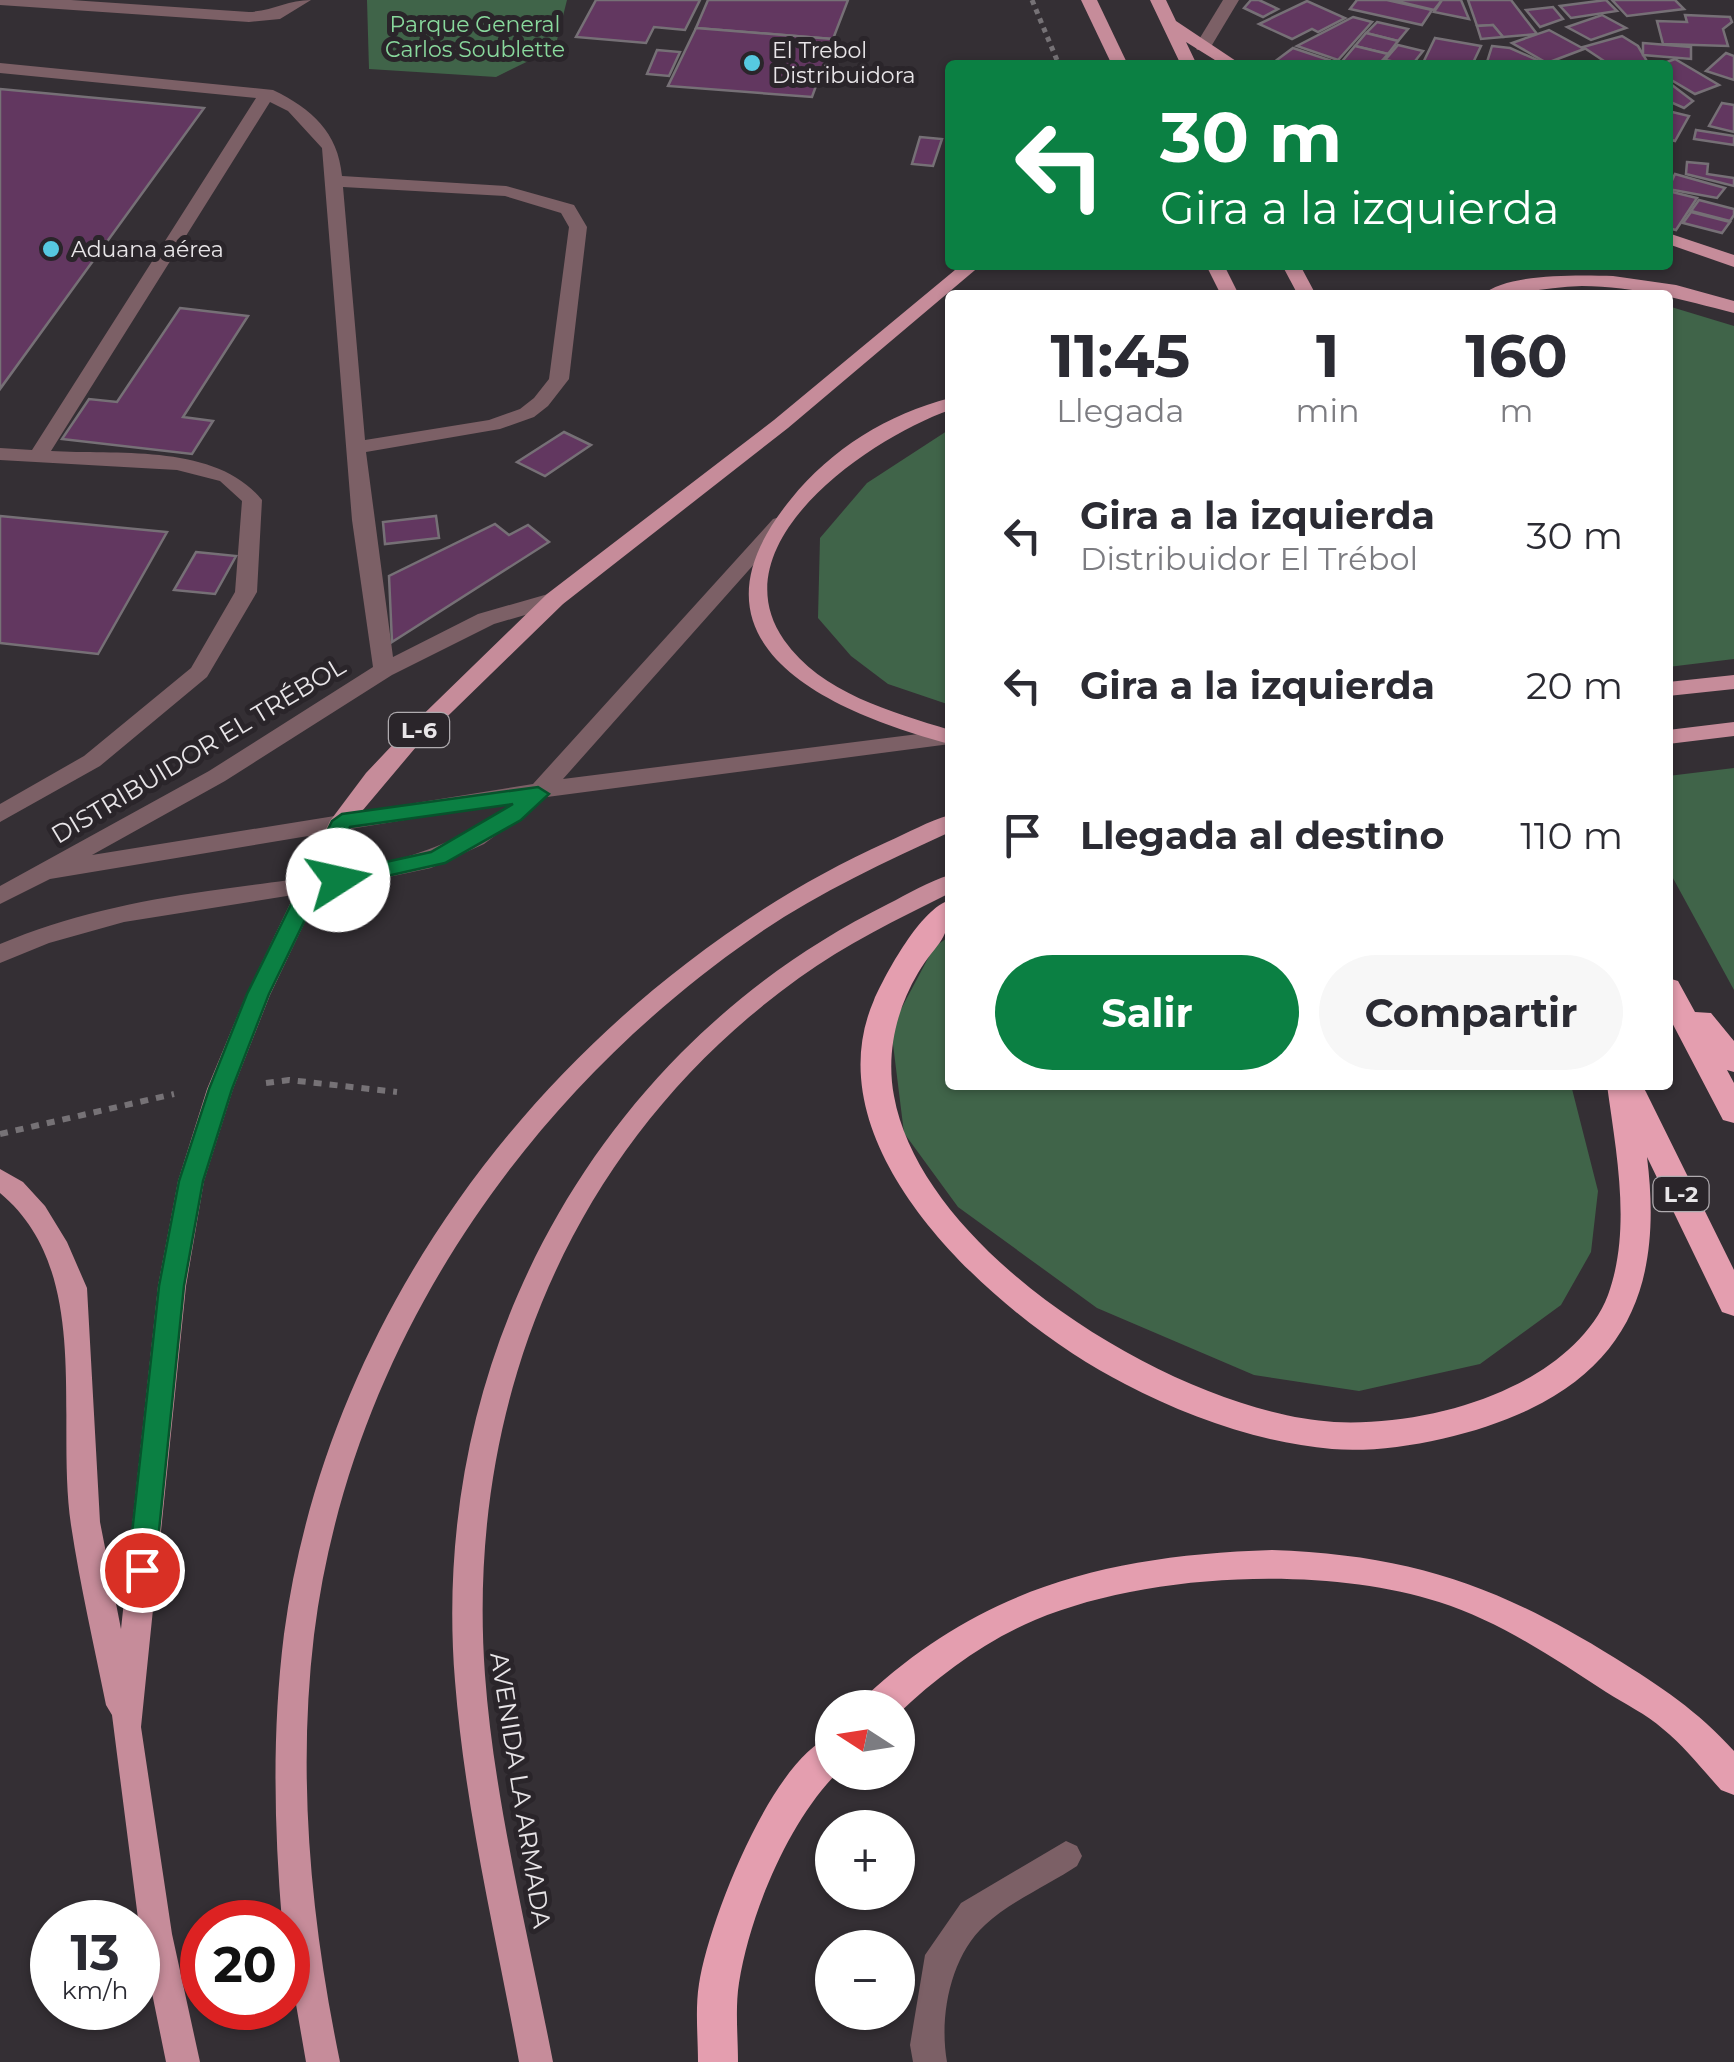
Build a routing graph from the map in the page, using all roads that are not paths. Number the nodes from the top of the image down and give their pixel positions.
1 (0, 0) edge
2 (303, 0) edge
3 (1089, 0) edge
4 (1158, 0) edge
5 (1231, 0) edge
6 (1168, 22) junction
7 (1100, 24) junction
8 (1203, 46) junction
9 (1099, 60) edge
10 (1118, 60) edge
11 (1187, 60) edge
12 (1226, 60) edge
13 (0, 68) edge
14 (267, 94) junction
15 (333, 181) junction
16 (1673, 240) edge
17 (1734, 261) edge
18 (966, 270) edge
19 (1514, 290) edge
20 (1667, 290) edge
21 (1673, 291) edge
22 (1734, 307) edge
23 (945, 406) edge
24 (356, 447) junction
25 (0, 454) edge
26 (37, 457) junction
27 (780, 524) junction
28 (556, 599) junction
29 (384, 670) junction
30 (1734, 682) edge
31 (1673, 688) edge
32 (1734, 729) edge
33 (945, 735) edge
34 (1673, 736) edge
35 (945, 738) edge
36 (538, 794) junction
37 (0, 814) edge
38 (342, 821) junction
39 (945, 824) edge
40 (48, 872) junction
41 (312, 884) junction
42 (945, 886) edge
43 (0, 896) edge
44 (945, 915) edge
45 (0, 954) edge
46 (1673, 984) edge
47 (1673, 997) edge
48 (1734, 1061) edge
49 (1625, 1090) edge
50 (1627, 1090) edge
51 (1734, 1112) edge
52 (0, 1179) edge
53 (1734, 1304) edge
54 (901, 1690) edge
55 (126, 1727) junction
56 (815, 1770) edge
57 (1734, 1778) edge
58 (1066, 1856) dead end
59 (183, 2062) edge
60 (323, 2062) edge
61 (536, 2062) edge
62 (718, 2062) edge
63 (930, 2062) edge

1 - 2 street
3 - 7 main road
4 - 6 main road
5 - 8 street
6 - 8 main road
6 - 11 main road
7 - 9 main road
7 - 10 main road
8 - 12 main road
13 - 14 street
14 - 15 street
14 - 26 street
15 - 24 street
15 - 24 street
16 - 17 main road
18 - 28 main road
19 - 20 main road
21 - 22 main road
23 - 27 main road
24 - 29 street
25 - 26 street
26 - 37 street
27 - 33 main road
27 - 36 street, DISTRIBUIDOR EL TRÉBOL
28 - 29 street, DISTRIBUIDOR EL TRÉBOL
28 - 38 main road, L-6
29 - 40 street, DISTRIBUIDOR EL TRÉBOL
30 - 31 main road
32 - 34 main road
35 - 36 street, DISTRIBUIDOR EL TRÉBOL
36 - 38 street, DISTRIBUIDOR EL TRÉBOL
36 - 41 street, DISTRIBUIDOR EL TRÉBOL
38 - 40 street, DISTRIBUIDOR EL TRÉBOL
38 - 41 main road, L-6
39 - 60 main road
40 - 43 street
41 - 45 street, DISTRIBUIDOR EL TRÉBOL
41 - 55 main road, L-6
42 - 61 main road, AVENIDA LA ARMADA
44 - 49 highway
46 - 48 highway
47 - 51 highway
50 - 53 highway, L-2
52 - 55 main road
54 - 57 highway
55 - 59 main road, L-6
56 - 62 highway
58 - 63 street

